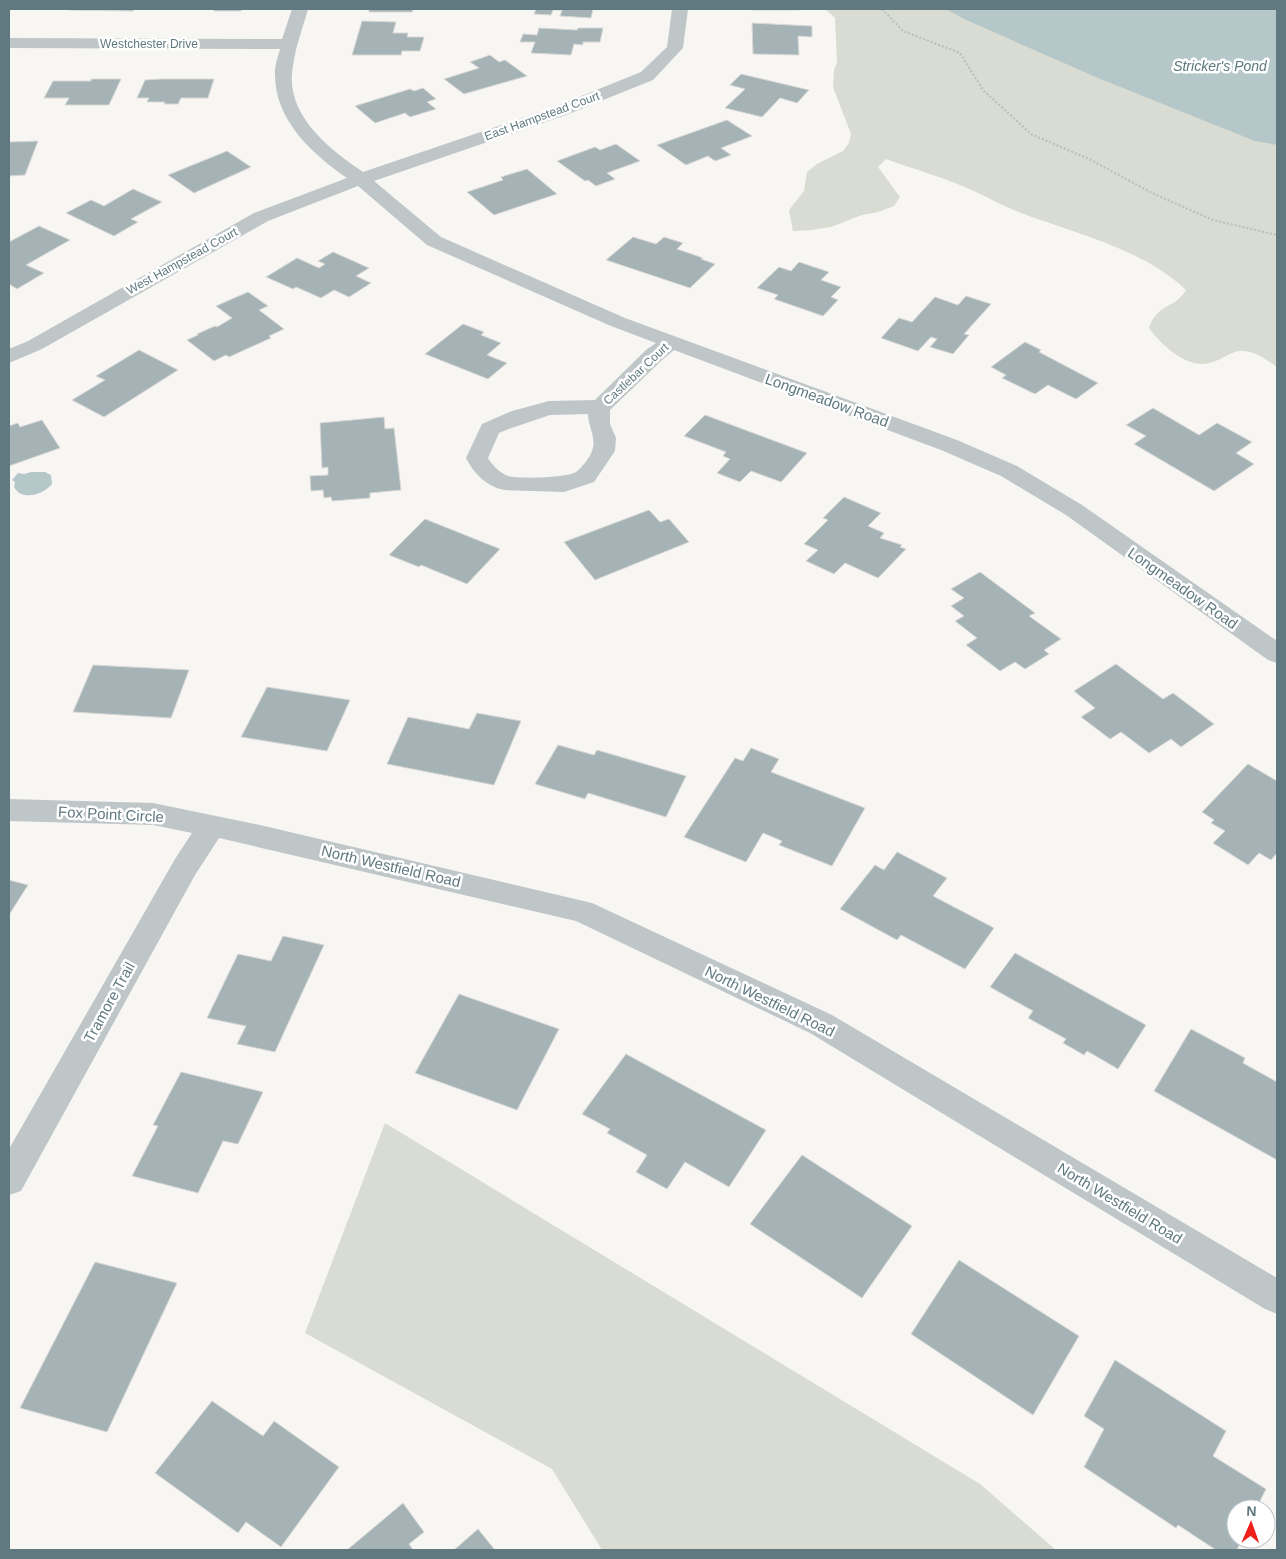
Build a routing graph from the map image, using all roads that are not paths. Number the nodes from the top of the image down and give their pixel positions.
1 (300, 9) edge
2 (680, 9) edge
3 (9, 43) edge
4 (289, 44) junction
5 (361, 179) junction
6 (672, 342) junction
7 (9, 357) edge
8 (601, 407) junction
9 (1277, 654) edge
10 (9, 810) edge
11 (212, 826) junction
12 (9, 1180) edge
13 (1277, 1297) edge

1 - 4 street
2 - 5 street, East Hampstead Court
3 - 4 street, Westchester Drive
4 - 5 street
5 - 6 street, Longmeadow Road
5 - 7 street, West Hampstead Court
6 - 8 street, Castlebar Court
6 - 9 street, Longmeadow Road
8 - 8 street, Castlebar Court
10 - 11 street, Fox Point Circle
11 - 12 street, Tramore Trail
11 - 13 street, North Westfield Road

